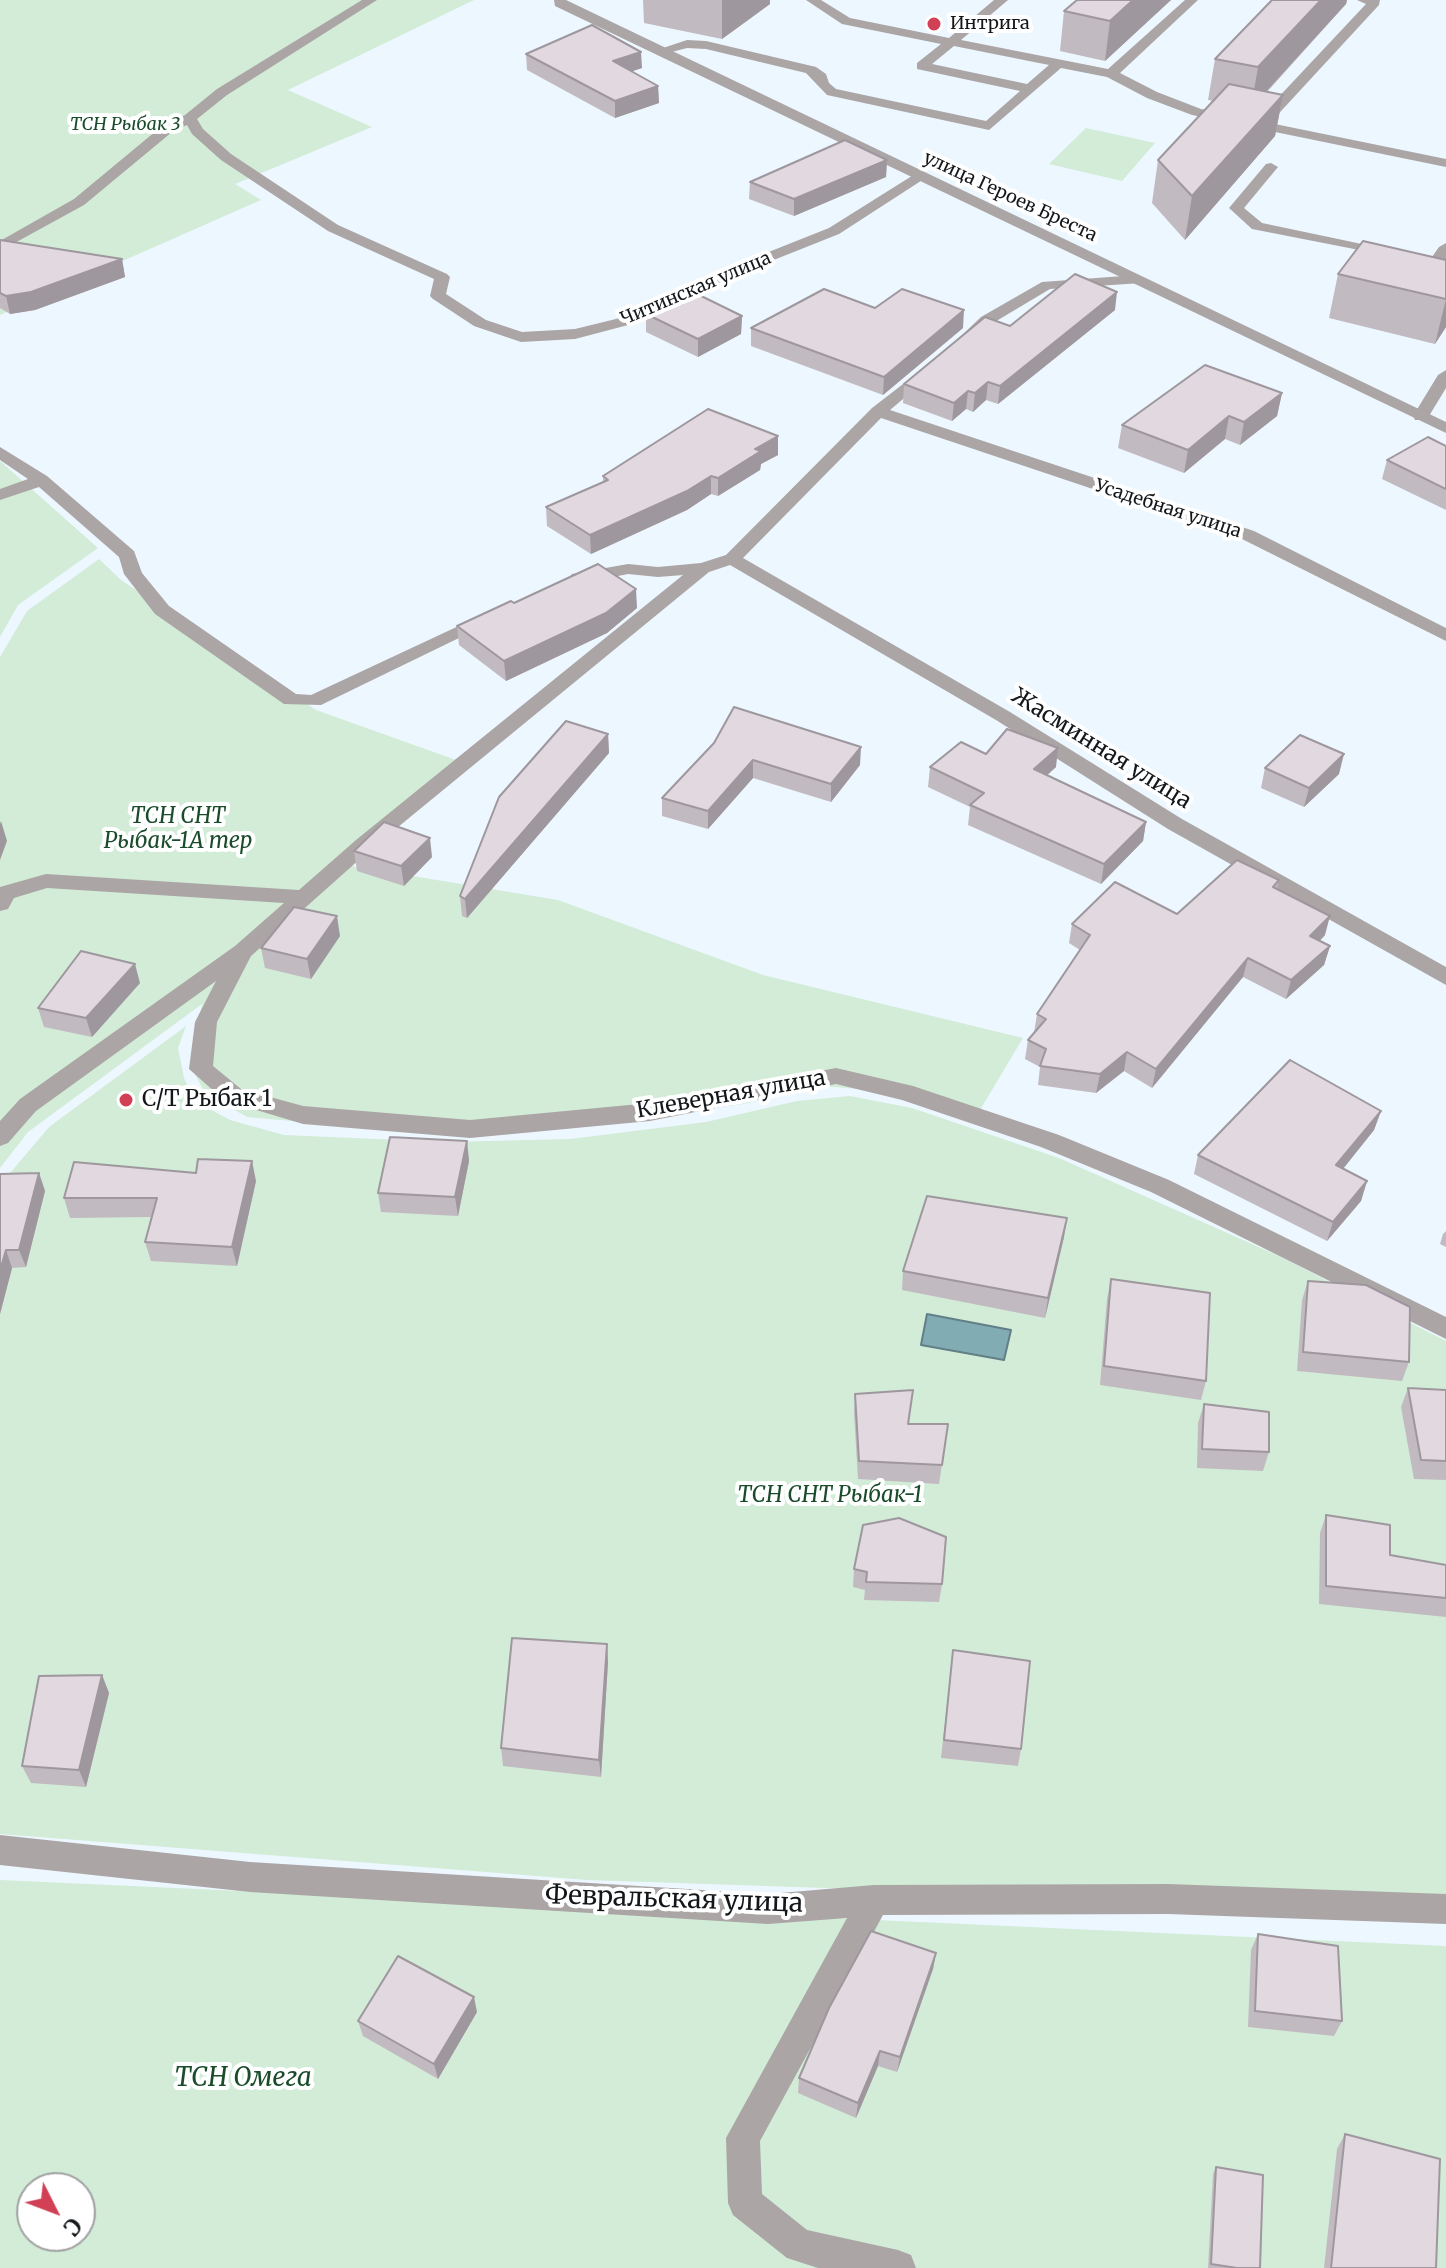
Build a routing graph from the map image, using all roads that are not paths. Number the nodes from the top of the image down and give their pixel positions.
1 (371, 0) edge
2 (812, 0) edge
3 (1002, 0) edge
4 (1192, 0) edge
5 (1363, 0) edge
6 (556, 1) edge
7 (953, 41) junction
8 (660, 51) junction
9 (1059, 63) junction
10 (1111, 74) junction
11 (1030, 89) junction
12 (190, 118) junction
13 (1260, 125) junction
14 (1446, 163) edge
15 (1271, 167) dead end
16 (920, 177) junction
17 (2, 244) edge
18 (1446, 247) edge
19 (1426, 262) edge
20 (1137, 280) junction
21 (1446, 375) edge
22 (878, 412) junction
23 (1421, 416) junction
24 (1446, 428) edge
25 (0, 452) edge
26 (41, 480) junction
27 (0, 495) edge
28 (732, 559) junction
29 (703, 568) junction
30 (559, 587) edge
31 (506, 611) edge
32 (1446, 635) edge
33 (302, 897) junction
34 (0, 904) edge
35 (243, 951) junction
36 (1446, 977) edge
37 (0, 1137) edge
38 (1446, 1329) edge
39 (0, 1850) edge
40 (874, 1900) junction
41 (1446, 1909) edge
42 (898, 2268) edge

1 - 12 street
2 - 7 street
3 - 7 street
4 - 10 street
5 - 13 street
6 - 8 street, улица Героев Бреста
7 - 9 street
7 - 11 street
8 - 11 street
8 - 16 street, улица Героев Бреста
9 - 10 street
9 - 11 street
10 - 13 street
12 - 16 street, Читинская улица
12 - 17 street
13 - 14 street
15 - 19 street
16 - 20 street, улица Героев Бреста
18 - 19 street
20 - 22 street
20 - 23 street, улица Героев Бреста
21 - 23 street
22 - 28 street
22 - 32 street, Усадебная улица
23 - 24 street, улица Героев Бреста
25 - 26 street
26 - 27 street
26 - 31 street
28 - 29 street
28 - 36 street, Жасминная улица
29 - 30 street
29 - 33 street
33 - 34 street
33 - 35 street
35 - 37 street
35 - 38 street, Клеверная улица
39 - 40 street, Февральская улица
40 - 41 street, Февральская улица
40 - 42 street

